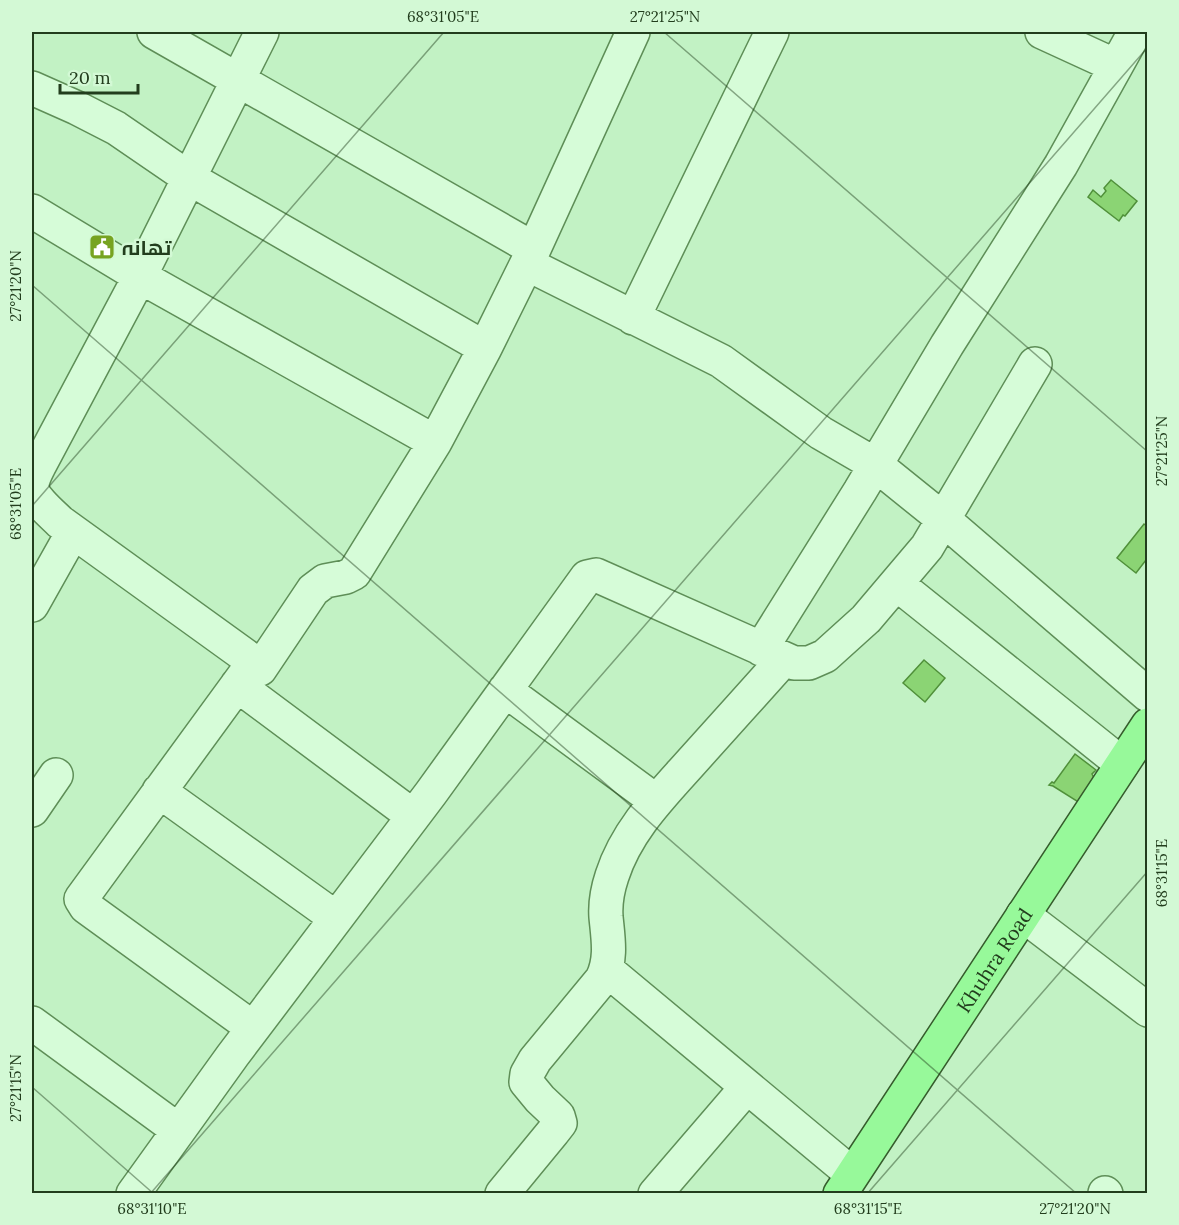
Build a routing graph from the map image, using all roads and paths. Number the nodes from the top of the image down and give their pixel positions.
1 (154, 32) edge
2 (262, 32) edge
3 (633, 32) edge
4 (772, 32) edge
5 (1042, 32) edge
6 (1135, 32) edge
7 (1116, 66) junction
8 (238, 80) junction
9 (32, 88) edge
10 (189, 178) junction
11 (32, 211) edge
12 (530, 256) junction
13 (140, 276) junction
14 (633, 318) junction
15 (485, 348) junction
16 (1035, 364) dead end
17 (435, 442) junction
18 (876, 465) junction
19 (943, 519) junction
20 (74, 532) junction
21 (897, 584) junction
22 (32, 605) edge
23 (772, 654) junction
24 (245, 674) junction
25 (505, 690) junction
26 (1148, 694) edge
27 (1137, 749) edge
28 (56, 775) dead end
29 (159, 791) junction
30 (656, 801) junction
31 (32, 810) edge
32 (413, 816) junction
33 (1023, 915) junction
34 (336, 918) junction
35 (606, 970) junction
36 (1148, 1010) edge
37 (32, 1023) edge
38 (253, 1028) junction
39 (747, 1087) junction
40 (178, 1130) junction
41 (846, 1184) edge
42 (133, 1194) edge
43 (502, 1194) edge
44 (656, 1194) edge

1 - 8 street
2 - 8 street
3 - 12 street
4 - 14 street
5 - 7 street
6 - 7 street
7 - 18 street
8 - 10 street
8 - 12 street
9 - 10 street
10 - 13 street
10 - 15 street
11 - 13 street
12 - 14 street
12 - 15 street
13 - 17 street
13 - 20 street
14 - 18 street
15 - 17 street
16 - 19 street
17 - 24 street
18 - 19 street
18 - 23 street
19 - 21 street
19 - 26 street
20 - 22 street
20 - 24 street
21 - 23 street
21 - 27 street
23 - 25 street
23 - 30 street
24 - 29 street
24 - 32 street
25 - 30 street
25 - 32 street
27 - 33 main road, Khuhra Road
28 - 31 street
29 - 34 street
29 - 38 street
30 - 35 street
32 - 34 street
33 - 36 street
33 - 41 main road, Khuhra Road
34 - 38 street
35 - 39 street
35 - 43 street
37 - 40 street
38 - 40 street
39 - 41 street
39 - 44 street
40 - 42 street

